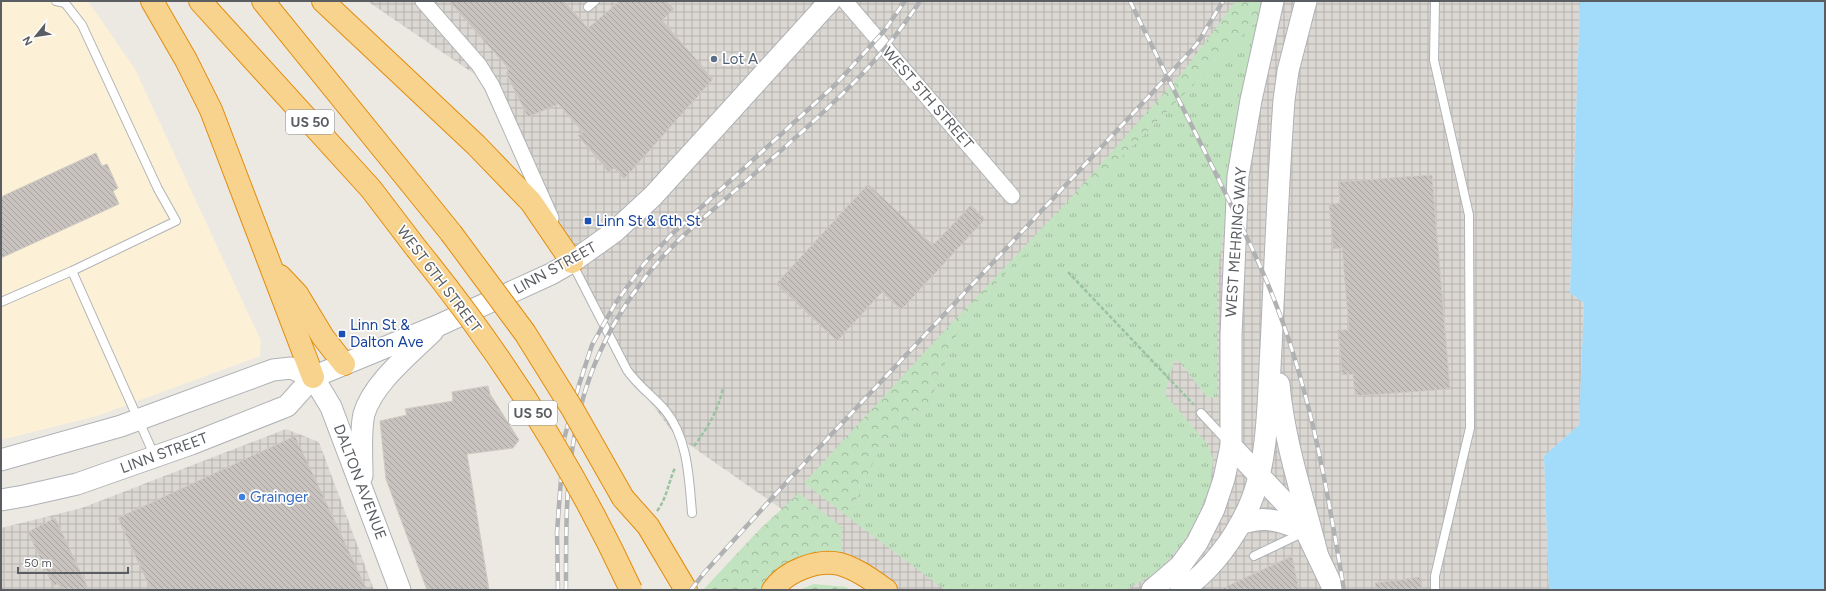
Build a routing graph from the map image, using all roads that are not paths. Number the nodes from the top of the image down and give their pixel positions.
1 (56, 1) edge
2 (152, 1) edge
3 (200, 1) edge
4 (263, 1) edge
5 (323, 1) edge
6 (423, 1) edge
7 (595, 1) edge
8 (830, 1) edge
9 (844, 1) edge
10 (1273, 1) edge
11 (1306, 1) edge
12 (1435, 1) edge
13 (588, 7) dead end
14 (1012, 196) dead end
15 (572, 262) junction
16 (272, 268) junction
17 (72, 271) junction
18 (1, 302) edge
19 (1272, 321) junction
20 (437, 326) junction
21 (344, 364) junction
22 (313, 377) junction
23 (1201, 413) road end
24 (139, 420) junction
25 (1232, 446) junction
26 (155, 457) junction
27 (1, 460) edge
28 (1259, 475) junction
29 (361, 485) junction
30 (1272, 490) junction
31 (623, 498) junction
32 (1, 500) edge
33 (692, 513) dead end
34 (1240, 524) junction
35 (1293, 530) junction
36 (1317, 553) junction
37 (1254, 556) dead end
38 (1187, 588) edge
39 (400, 590) edge
40 (631, 590) edge
41 (668, 590) edge
42 (686, 590) edge
43 (773, 590) edge
44 (886, 590) edge
45 (1152, 590) edge
46 (1321, 590) edge
47 (1334, 590) edge
48 (1435, 590) edge

1 - 17 lane
2 - 16 highway
3 - 40 highway, WEST 6TH STREET / US 50, bridge
4 - 31 highway, US 50, bridge
5 - 15 highway
6 - 15 street
7 - 13 lane
8 - 15 main road, LINN STREET
9 - 14 street, WEST 5TH STREET
10 - 25 main road, WEST MEHRING WAY
11 - 19 main road
12 - 48 lane
15 - 20 main road, LINN STREET
15 - 33 lane
16 - 21 highway
16 - 22 highway
17 - 18 lane
17 - 24 lane
19 - 28 main road
19 - 36 main road
20 - 21 main road, LINN STREET
20 - 29 main road
21 - 22 main road, LINN STREET
22 - 24 main road
22 - 26 main road, LINN STREET
22 - 29 main road, DALTON AVENUE
23 - 25 lane
24 - 26 lane
24 - 27 main road
25 - 28 main road
25 - 45 main road, WEST MEHRING WAY
26 - 32 main road, LINN STREET
28 - 30 main road
28 - 34 main road
29 - 39 main road, DALTON AVENUE
30 - 35 main road
30 - 36 main road
31 - 41 highway, US 50
31 - 42 highway
34 - 35 main road
34 - 38 main road
35 - 37 lane
35 - 46 main road
36 - 47 main road
43 - 44 highway

